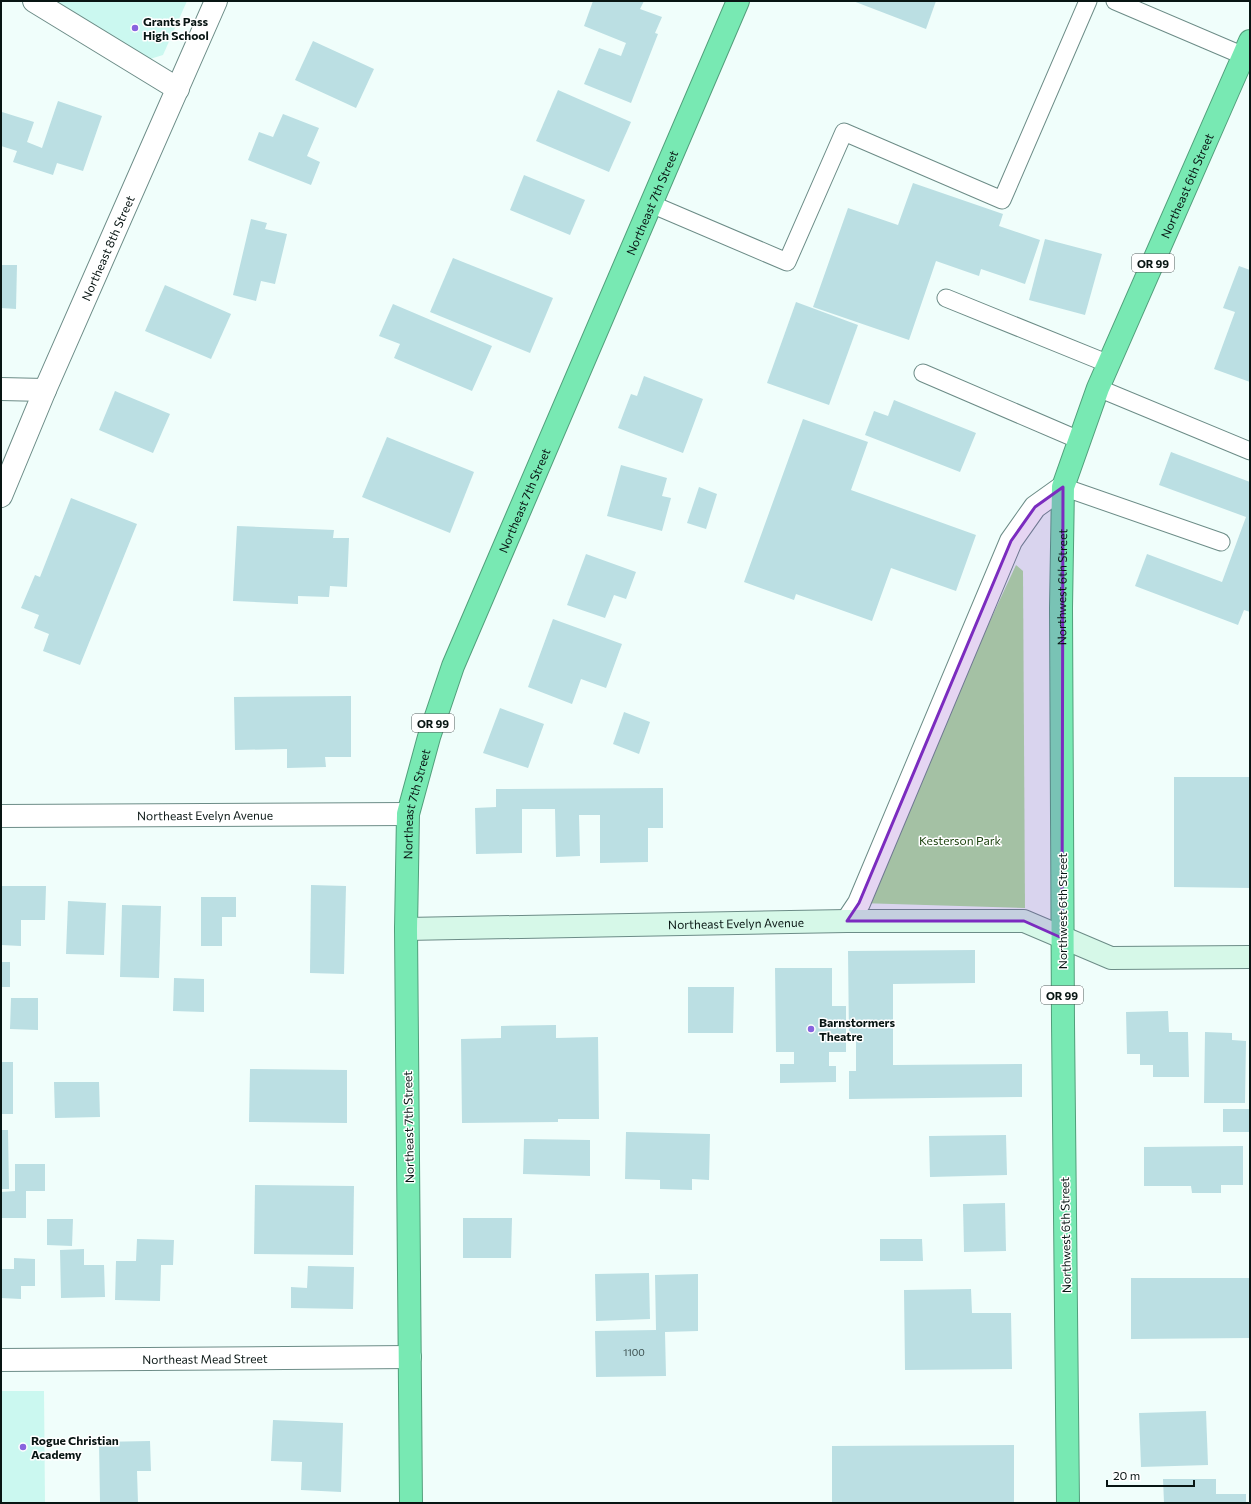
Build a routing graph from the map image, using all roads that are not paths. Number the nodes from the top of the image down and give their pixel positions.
1 (34, 1) edge
2 (216, 1) edge
3 (738, 1) edge
4 (1088, 1) edge
5 (1115, 1) edge
6 (1247, 49) edge
7 (178, 89) junction
8 (652, 204) junction
9 (946, 298) dead end
10 (1108, 364) junction
11 (923, 372) dead end
12 (1098, 388) junction
13 (1, 389) edge
14 (45, 390) junction
15 (1079, 440) junction
16 (1250, 451) edge
17 (1063, 487) junction
18 (1, 496) edge
19 (1221, 542) dead end
20 (408, 814) junction
21 (1, 816) edge
22 (847, 921) junction
23 (406, 929) junction
24 (1062, 938) junction
25 (1250, 957) edge
26 (410, 1357) junction
27 (1, 1360) edge
28 (411, 1503) edge
29 (1068, 1503) edge

1 - 7 street
2 - 7 street, Northeast 8th Street
3 - 8 highway, Northeast 7th Street / OR 99
4 - 8 lane
5 - 6 lane
6 - 10 highway, Northeast 6th Street / OR 99
7 - 14 street, Northeast 8th Street
8 - 20 highway, Northeast 7th Street / OR 99
9 - 10 lane
10 - 12 highway, Northeast 6th Street / OR 99
11 - 15 lane
12 - 15 highway, Northeast 6th Street / OR 99
12 - 16 lane
13 - 14 street
14 - 18 street, Northeast 8th Street
15 - 17 highway, Northeast 6th Street / OR 99
17 - 19 lane
17 - 22 street
17 - 24 highway, Northwest 6th Street / OR 99
20 - 21 street, Northeast Evelyn Avenue
20 - 23 highway, Northeast 7th Street / OR 99
22 - 23 street, Northeast Evelyn Avenue
22 - 24 street, Northeast Evelyn Avenue
23 - 26 highway, Northeast 7th Street / OR 99
24 - 25 street, Northeast Evelyn Avenue
24 - 29 highway, Northwest 6th Street / OR 99
26 - 27 street, Northeast Mead Street
26 - 28 highway, Northeast 7th Street / OR 99

